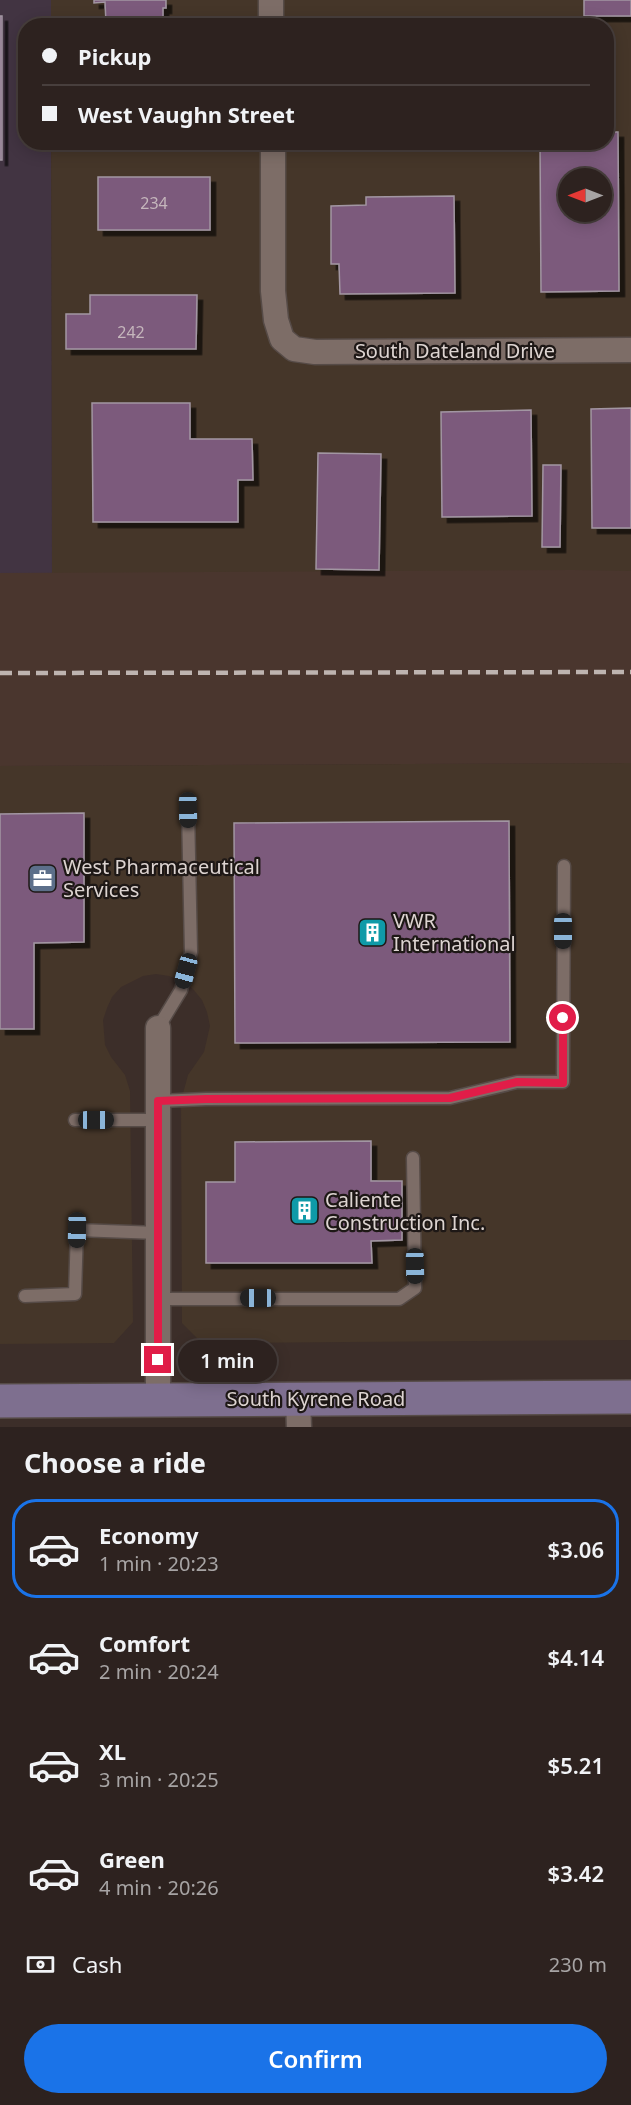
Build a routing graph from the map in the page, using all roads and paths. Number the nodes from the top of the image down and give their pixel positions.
1 (271, 0) edge
2 (271, 18) edge
3 (273, 150) edge
4 (631, 350) edge
5 (188, 810) dead end
6 (564, 866) dead end
7 (158, 1028) joint
8 (158, 1110) junction
9 (75, 1120) dead end
10 (413, 1158) dead end
11 (158, 1233) junction
12 (25, 1296) dead end
13 (158, 1299) junction
14 (631, 1397) edge
15 (0, 1401) edge
16 (158, 1401) junction
17 (298, 1413) edge

1 - 2 street
3 - 4 street, South Dateland Drive
5 - 7 lane
6 - 8 lane
7 - 8 street
8 - 9 lane
8 - 11 street
10 - 13 lane
11 - 12 lane
11 - 13 street
13 - 16 street
14 - 17 main road, South Kyrene Road
15 - 16 main road, South Kyrene Road
16 - 17 main road, South Kyrene Road

